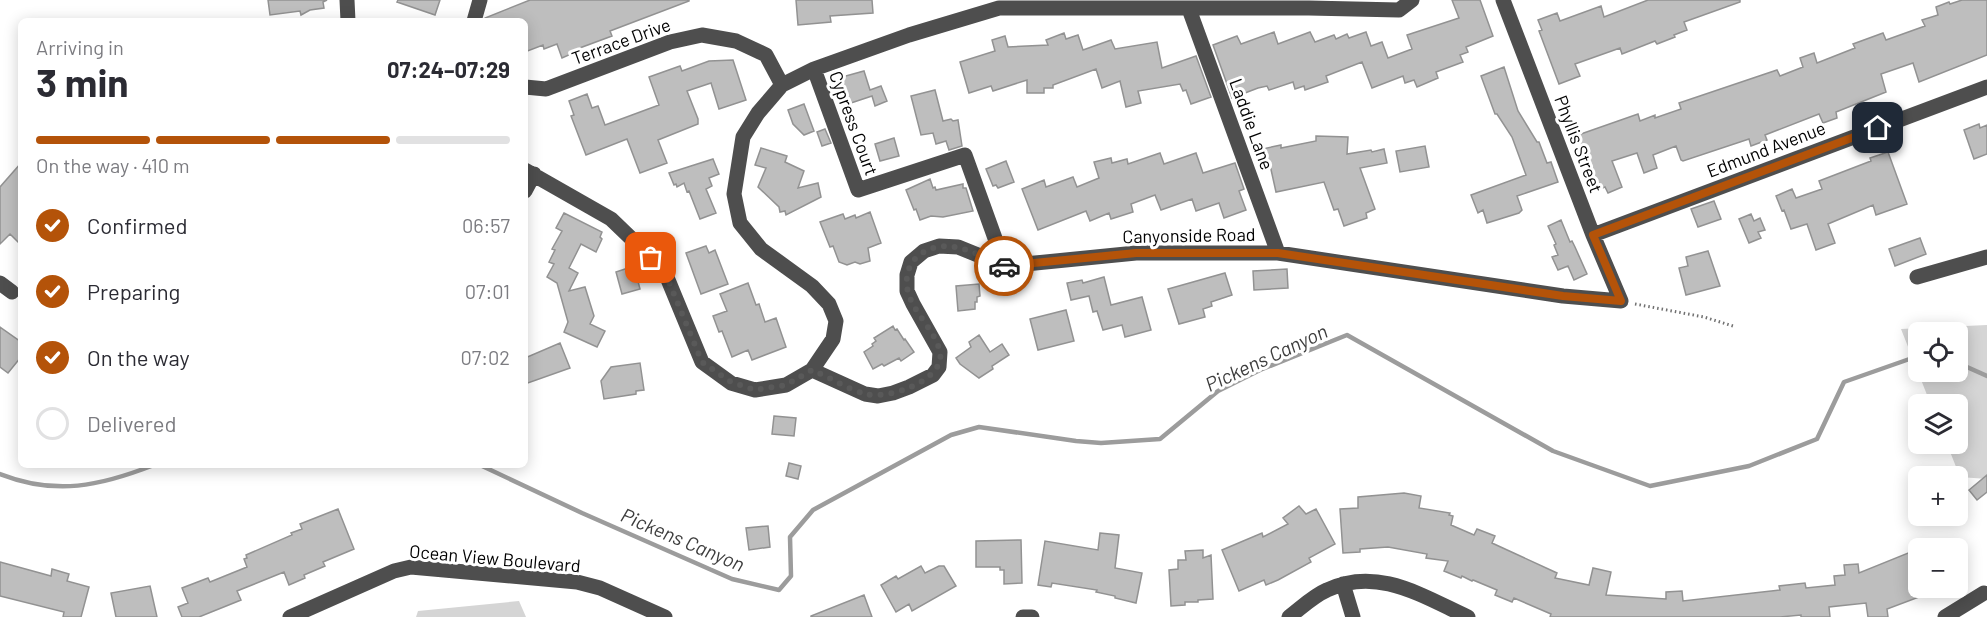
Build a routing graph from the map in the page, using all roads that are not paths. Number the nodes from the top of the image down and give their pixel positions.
1 (347, 0) edge
2 (480, 0) edge
3 (1412, 0) edge
4 (1503, 0) edge
5 (1082, 4) edge
6 (1189, 9) junction
7 (348, 18) edge
8 (475, 18) edge
9 (814, 69) junction
10 (782, 85) junction
11 (528, 87) edge
12 (1987, 87) edge
13 (530, 172) edge
14 (1593, 235) junction
15 (1278, 253) junction
16 (1987, 257) edge
17 (1005, 267) junction
18 (1917, 277) dead end
19 (1621, 301) joint
20 (812, 370) junction
21 (1343, 584) junction
22 (1984, 593) dead end
23 (290, 617) edge
24 (665, 617) edge
25 (1023, 617) edge
26 (1032, 617) edge
27 (1289, 617) edge
28 (1353, 617) edge
29 (1467, 617) edge
30 (1945, 617) edge

1 - 7 street
2 - 8 street
3 - 6 street
4 - 14 street, Phyllis Street
5 - 6 street
5 - 9 street
6 - 15 street, Laddie Lane
9 - 10 street
9 - 17 street, Cypress Court
10 - 11 street, Terrace Drive
10 - 20 street
12 - 14 street, Edmund Avenue
13 - 20 street
14 - 19 street, Phyllis Street
15 - 17 street, Canyonside Road
15 - 19 street, Canyonside Road
16 - 18 street
17 - 20 street, Canyonside Road
21 - 27 street
21 - 28 street
21 - 29 street
22 - 30 street
23 - 24 street, Ocean View Boulevard
25 - 26 street

